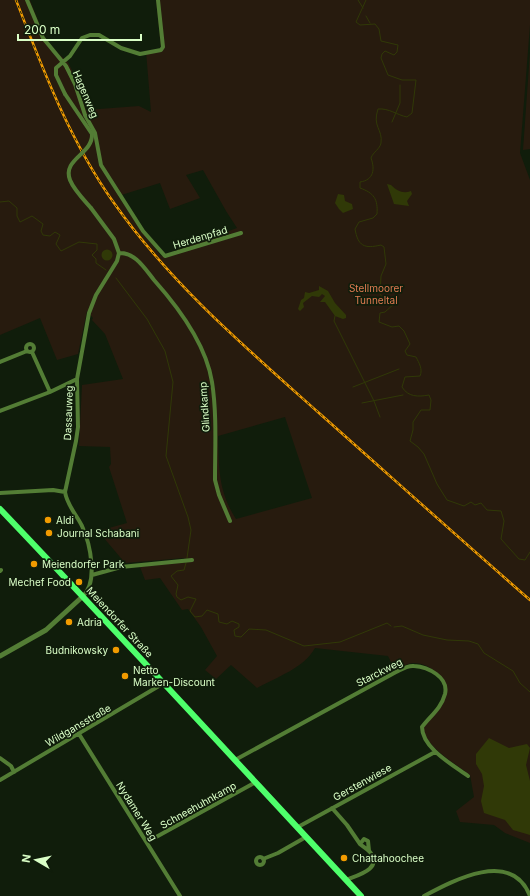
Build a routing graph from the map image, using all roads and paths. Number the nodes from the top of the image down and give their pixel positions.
1 (27, 0) edge
2 (158, 0) edge
3 (63, 62) junction
4 (241, 233) dead end
5 (119, 253) junction
6 (165, 256) joint
7 (27, 351) junction
8 (32, 352) junction
9 (0, 362) edge
10 (77, 379) junction
11 (50, 392) junction
12 (0, 411) edge
13 (65, 492) junction
14 (0, 493) edge
15 (0, 509) edge
16 (230, 521) dead end
17 (192, 560) dead end
18 (92, 575) junction
19 (82, 597) junction
20 (0, 656) edge
21 (164, 683) junction
22 (79, 734) junction
23 (435, 752) junction
24 (0, 758) edge
25 (235, 760) junction
26 (14, 772) junction
27 (468, 776) dead end
28 (0, 780) edge
29 (256, 782) junction
30 (332, 808) junction
31 (298, 827) junction
32 (306, 837) junction
33 (147, 842) junction
34 (360, 844) junction
35 (369, 851) junction
36 (263, 859) dead end
37 (346, 880) junction
38 (180, 896) edge
39 (361, 896) edge
40 (424, 896) edge
41 (530, 896) edge

1 - 3 street, Hagenweg
2 - 3 street
3 - 5 street, bridge
3 - 6 street, Hagenweg
4 - 6 street, Herdenpfad
5 - 10 street, Dassauweg
5 - 16 street, Glindkamp
7 - 8 street
7 - 8 street
7 - 9 street
8 - 11 street
10 - 11 street
10 - 13 street, Dassauweg
11 - 12 street
13 - 14 street
13 - 18 street
15 - 19 main road, Meiendorfer Straße
17 - 18 street
18 - 19 street
19 - 20 street
19 - 21 main road, Meiendorfer Straße
21 - 22 street, Wildgansstraße
21 - 25 main road, Meiendorfer Straße
22 - 26 street, Wildgansstraße
22 - 33 street, Nydamer Weg
23 - 25 street, Starckweg
23 - 27 street, Starckweg
23 - 30 street, Gerstenwiese
24 - 26 street
25 - 29 main road, Meiendorfer Straße
26 - 28 street, Wildgansstraße
29 - 31 main road, Meiendorfer Straße
29 - 33 street, Schneehuhnkamp
30 - 31 street, Gerstenwiese
30 - 34 street
31 - 32 main road, Meiendorfer Straße
32 - 36 street
32 - 37 main road, Meiendorfer Straße
33 - 38 street, Nydamer Weg
34 - 35 street
34 - 35 street
35 - 37 street
37 - 39 main road, Meiendorfer Straße
40 - 41 street

